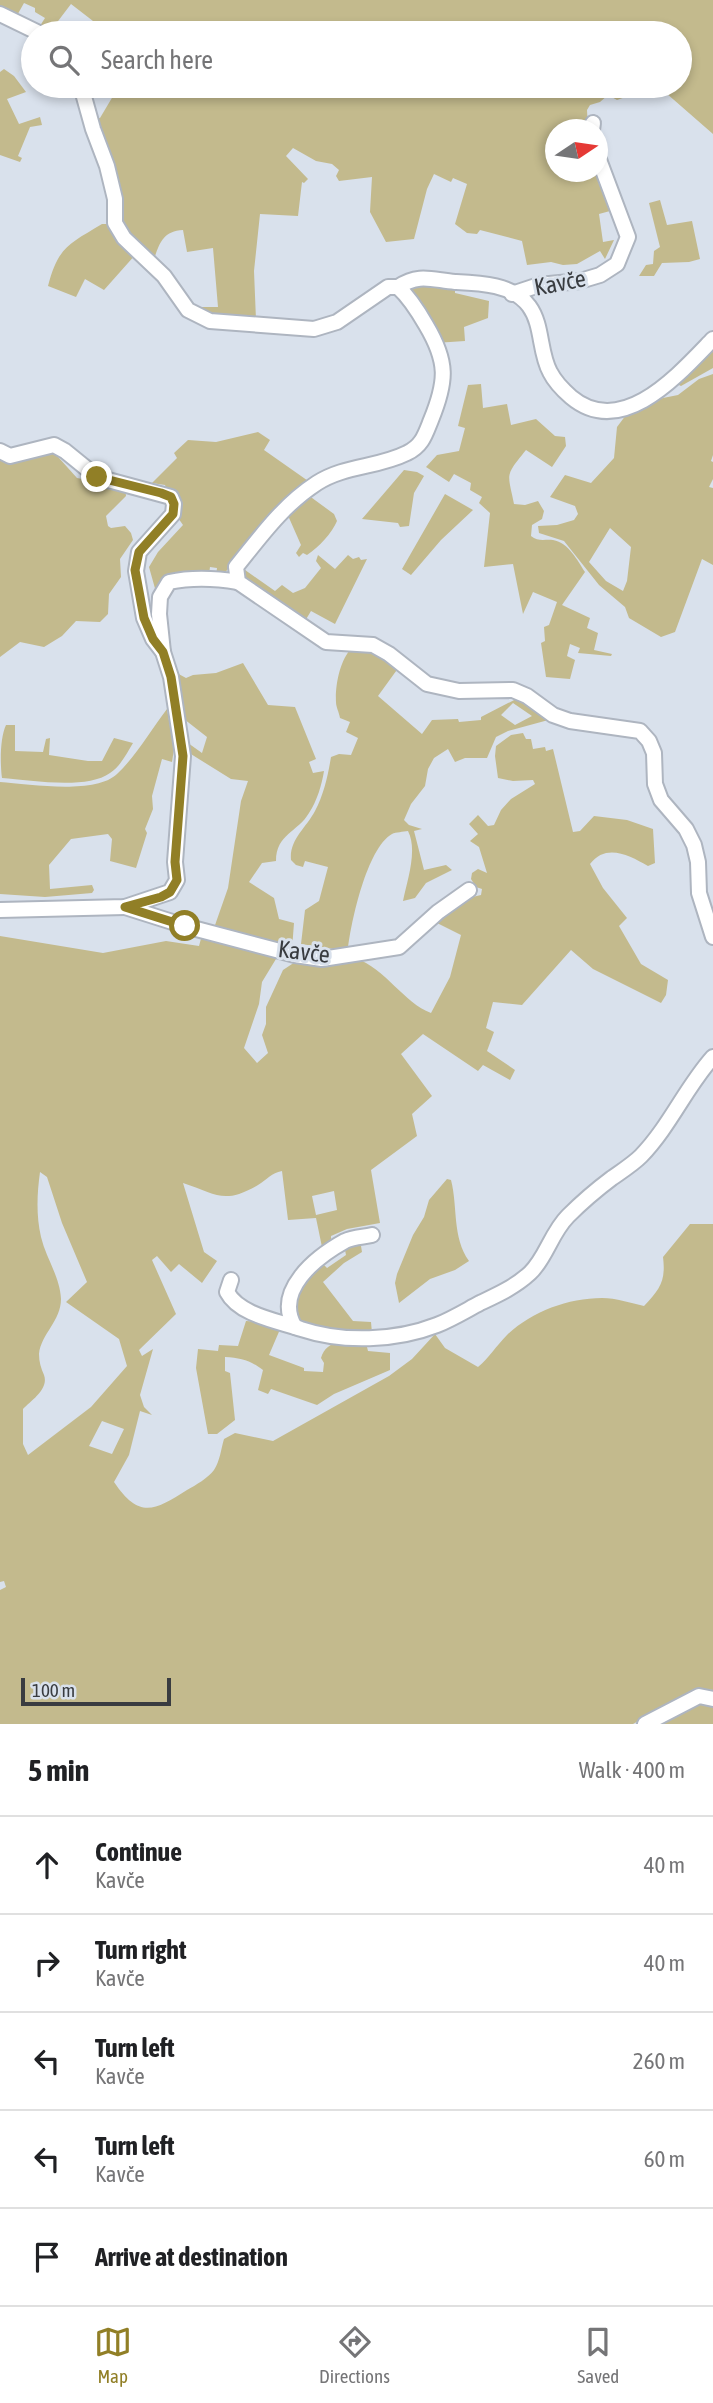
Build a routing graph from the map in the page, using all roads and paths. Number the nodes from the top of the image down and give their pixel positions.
1 (0, 14) edge
2 (21, 24) edge
3 (84, 98) edge
4 (607, 182) edge
5 (398, 287) junction
6 (512, 294) junction
7 (713, 339) edge
8 (0, 452) edge
9 (238, 582) junction
10 (163, 652) junction
11 (469, 890) dead end
12 (125, 907) junction
13 (0, 910) edge
14 (713, 937) edge
15 (713, 1057) edge
16 (372, 1235) dead end
17 (231, 1280) dead end
18 (295, 1327) junction
19 (713, 1699) edge
20 (645, 1724) edge

1 - 2 street
3 - 5 street
4 - 6 street, Kavče
5 - 6 street
5 - 9 street
6 - 7 street
8 - 10 street, Kavče
9 - 10 street, Kavče
9 - 14 street
10 - 12 street, Kavče
11 - 12 street, Kavče
12 - 13 street, Kavče
15 - 18 street
16 - 18 street
17 - 18 street
19 - 20 street

